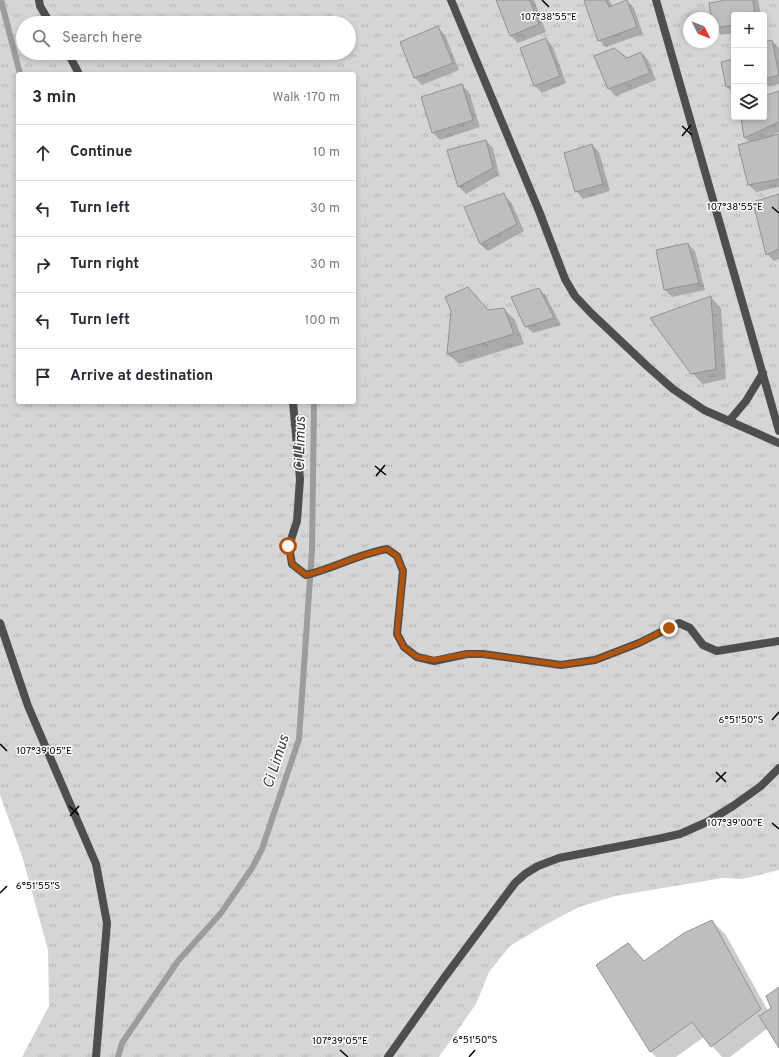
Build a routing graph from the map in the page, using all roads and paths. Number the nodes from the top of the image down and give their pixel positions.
1 (39, 0) edge
2 (451, 0) edge
3 (656, 0) edge
4 (46, 16) edge
5 (72, 60) edge
6 (78, 72) edge
7 (763, 373) junction
8 (293, 404) edge
9 (729, 421) junction
10 (779, 431) edge
11 (779, 443) edge
12 (0, 624) edge
13 (779, 641) edge
14 (779, 768) edge
15 (96, 1057) edge
16 (388, 1057) edge

1 - 4 street
2 - 9 street
3 - 7 street
5 - 6 street
7 - 9 street
7 - 10 street
8 - 13 street
9 - 11 street
12 - 15 street
14 - 16 street

